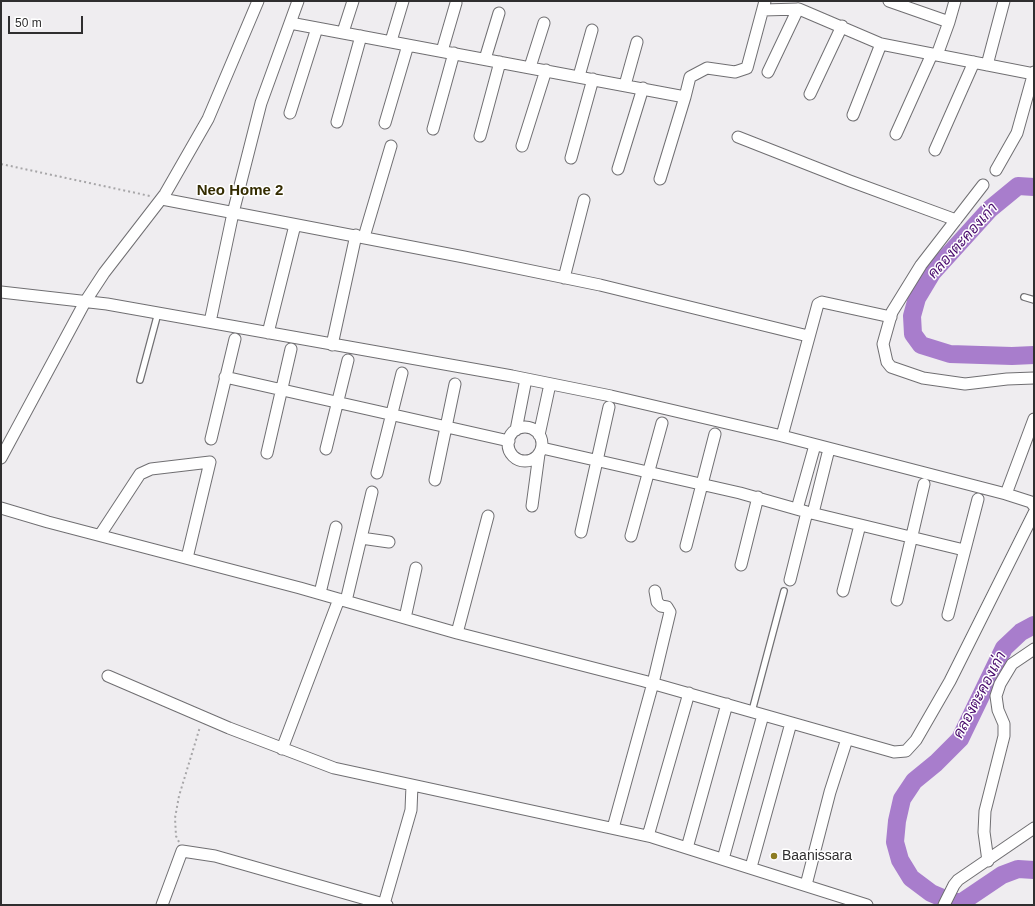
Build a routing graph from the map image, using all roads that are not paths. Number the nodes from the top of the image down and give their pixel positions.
1 (258, 1) edge
2 (298, 1) edge
3 (353, 1) edge
4 (403, 1) edge
5 (889, 1) edge
6 (955, 1) edge
7 (1004, 1) edge
8 (456, 3) dead end
9 (906, 4) edge
10 (764, 5) edge
11 (798, 9) junction
12 (499, 13) dead end
13 (949, 22) junction
14 (290, 23) junction
15 (544, 23) dead end
16 (842, 26) junction
17 (317, 28) junction
18 (592, 30) dead end
19 (343, 32) junction
20 (361, 36) junction
21 (391, 42) junction
22 (637, 42) dead end
23 (881, 44) junction
24 (408, 45) junction
25 (442, 51) junction
26 (454, 53) junction
27 (935, 55) junction
28 (485, 59) junction
29 (500, 62) junction
30 (974, 62) junction
31 (987, 65) junction
32 (530, 67) junction
33 (546, 70) junction
34 (768, 72) dead end
35 (1034, 73) edge
36 (579, 76) junction
37 (593, 79) junction
38 (625, 85) junction
39 (643, 88) junction
40 (810, 94) dead end
41 (684, 96) junction
42 (290, 113) dead end
43 (853, 115) dead end
44 (337, 122) dead end
45 (385, 123) dead end
46 (433, 129) dead end
47 (896, 134) dead end
48 (480, 136) dead end
49 (738, 137) dead end
50 (391, 146) dead end
51 (522, 146) dead end
52 (936, 150) dead end
53 (570, 158) dead end
54 (618, 169) dead end
55 (996, 170) dead end
56 (660, 180) dead end
57 (983, 185) dead end
58 (162, 199) junction
59 (584, 200) dead end
60 (233, 213) junction
61 (956, 220) junction
62 (295, 225) junction
63 (360, 236) junction
64 (564, 278) junction
65 (1, 292) edge
66 (1024, 297) dead end
67 (1034, 300) edge
68 (85, 302) junction
69 (158, 313) junction
70 (891, 317) junction
71 (210, 322) junction
72 (268, 333) junction
73 (808, 336) junction
74 (235, 339) dead end
75 (332, 345) junction
76 (291, 349) dead end
77 (348, 360) dead end
78 (402, 373) dead end
79 (225, 377) junction
80 (1034, 378) edge
81 (526, 379) junction
82 (140, 380) dead end
83 (455, 384) dead end
84 (550, 384) junction
85 (282, 390) junction
86 (337, 402) junction
87 (608, 407) dead end
88 (393, 415) junction
89 (1034, 419) edge
90 (662, 424) dead end
91 (447, 427) junction
92 (516, 430) junction
93 (715, 434) dead end
94 (539, 435) junction
95 (782, 436) junction
96 (211, 439) dead end
97 (509, 441) junction
98 (815, 445) junction
99 (326, 449) dead end
100 (829, 449) junction
101 (540, 451) junction
102 (267, 453) dead end
103 (1, 458) edge
104 (596, 460) junction
105 (650, 472) junction
106 (377, 473) dead end
107 (435, 480) dead end
108 (701, 484) junction
109 (924, 484) dead end
110 (372, 492) dead end
111 (1006, 494) junction
112 (758, 497) junction
113 (978, 499) dead end
114 (532, 506) dead end
115 (1034, 506) edge
116 (1, 508) edge
117 (806, 511) junction
118 (1034, 513) edge
119 (488, 516) dead end
120 (860, 525) junction
121 (336, 527) dead end
122 (581, 532) dead end
123 (100, 535) junction
124 (631, 536) dead end
125 (361, 538) junction
126 (911, 538) junction
127 (389, 542) dead end
128 (686, 546) dead end
129 (964, 550) junction
130 (187, 558) junction
131 (741, 564) dead end
132 (416, 568) dead end
133 (790, 580) dead end
134 (655, 591) dead end
135 (784, 591) dead end
136 (843, 591) dead end
137 (320, 593) junction
138 (343, 600) junction
139 (897, 600) dead end
140 (948, 615) dead end
141 (406, 618) junction
142 (457, 633) junction
143 (1034, 649) edge
144 (108, 676) dead end
145 (653, 683) junction
146 (688, 693) junction
147 (727, 704) junction
148 (752, 711) junction
149 (763, 715) junction
150 (791, 723) junction
151 (847, 739) junction
152 (282, 749) junction
153 (412, 785) junction
154 (613, 828) junction
155 (1034, 828) edge
156 (648, 836) junction
157 (687, 848) junction
158 (723, 859) junction
159 (988, 861) junction
160 (751, 867) junction
161 (806, 885) junction
162 (162, 905) edge
163 (386, 905) edge
164 (867, 905) edge
165 (944, 905) edge

1 - 58 street
2 - 14 street
3 - 19 street
4 - 21 street
5 - 9 street
6 - 13 street
7 - 31 street
8 - 25 street
9 - 13 street
10 - 11 street
10 - 41 street
11 - 16 street
11 - 34 street
12 - 28 street
13 - 27 street
14 - 17 street
14 - 60 street
15 - 32 street
16 - 23 street
16 - 40 street
17 - 19 street
17 - 42 street
18 - 36 street
19 - 20 street
20 - 21 street
20 - 44 street
21 - 24 street
22 - 38 street
23 - 27 street
23 - 43 street
24 - 25 street
24 - 45 street
25 - 26 street
26 - 28 street
26 - 46 street
27 - 30 street
27 - 47 street
28 - 29 street
29 - 32 street
29 - 48 street
30 - 31 street
30 - 52 street
31 - 35 street
32 - 33 street
33 - 36 street
33 - 51 street
35 - 55 street
36 - 37 street
37 - 38 street
37 - 53 street
38 - 39 street
39 - 41 street
39 - 54 street
41 - 56 street
49 - 61 street
50 - 63 street
57 - 61 street
58 - 60 street
58 - 68 street
59 - 64 street
60 - 62 street
60 - 71 street
61 - 70 street
62 - 63 street
62 - 72 street
63 - 64 street
63 - 75 street
64 - 73 street
65 - 68 street
66 - 67 lane
68 - 69 street
68 - 103 street
69 - 71 street
69 - 82 lane
70 - 73 street
70 - 80 street
71 - 72 street
72 - 75 street
73 - 95 street
74 - 79 street
75 - 81 street
76 - 85 street
77 - 86 street
78 - 88 street
79 - 85 street
79 - 96 street
81 - 84 street
81 - 92 street
83 - 91 street
84 - 94 street
84 - 95 street
85 - 86 street
85 - 102 street
86 - 88 street
86 - 99 street
87 - 104 street
88 - 91 street
88 - 106 street
89 - 111 street
90 - 105 street
91 - 97 street
91 - 107 street
92 - 94 street
92 - 97 street
93 - 108 street
94 - 101 street
95 - 98 street
97 - 101 street
98 - 100 street
98 - 117 street
100 - 111 street
100 - 117 street
101 - 104 street
101 - 114 street
104 - 105 street
104 - 122 street
105 - 108 street
105 - 124 street
108 - 112 street
108 - 128 street
109 - 126 street
110 - 125 street
111 - 115 street
112 - 117 street
112 - 131 street
113 - 129 street
116 - 123 street
117 - 120 street
117 - 133 street
118 - 151 street
119 - 142 street
120 - 126 street
120 - 136 street
121 - 137 street
123 - 130 street
123 - 130 street
125 - 127 street
125 - 138 street
126 - 129 street
126 - 139 street
129 - 140 street
130 - 137 street
132 - 141 street
134 - 145 street
135 - 148 lane
137 - 138 street
138 - 141 street
138 - 152 street
141 - 142 street
142 - 145 street
143 - 159 street
144 - 152 street
145 - 146 street
145 - 154 street
146 - 147 street
146 - 156 street
147 - 148 street
147 - 157 street
148 - 149 street
149 - 150 street
149 - 158 street
150 - 151 street
150 - 160 street
151 - 161 street
152 - 153 street
153 - 154 street
153 - 163 street
154 - 156 street
155 - 159 street
156 - 157 street
157 - 158 street
158 - 160 street
159 - 165 street
160 - 161 street
161 - 164 street
162 - 163 street

